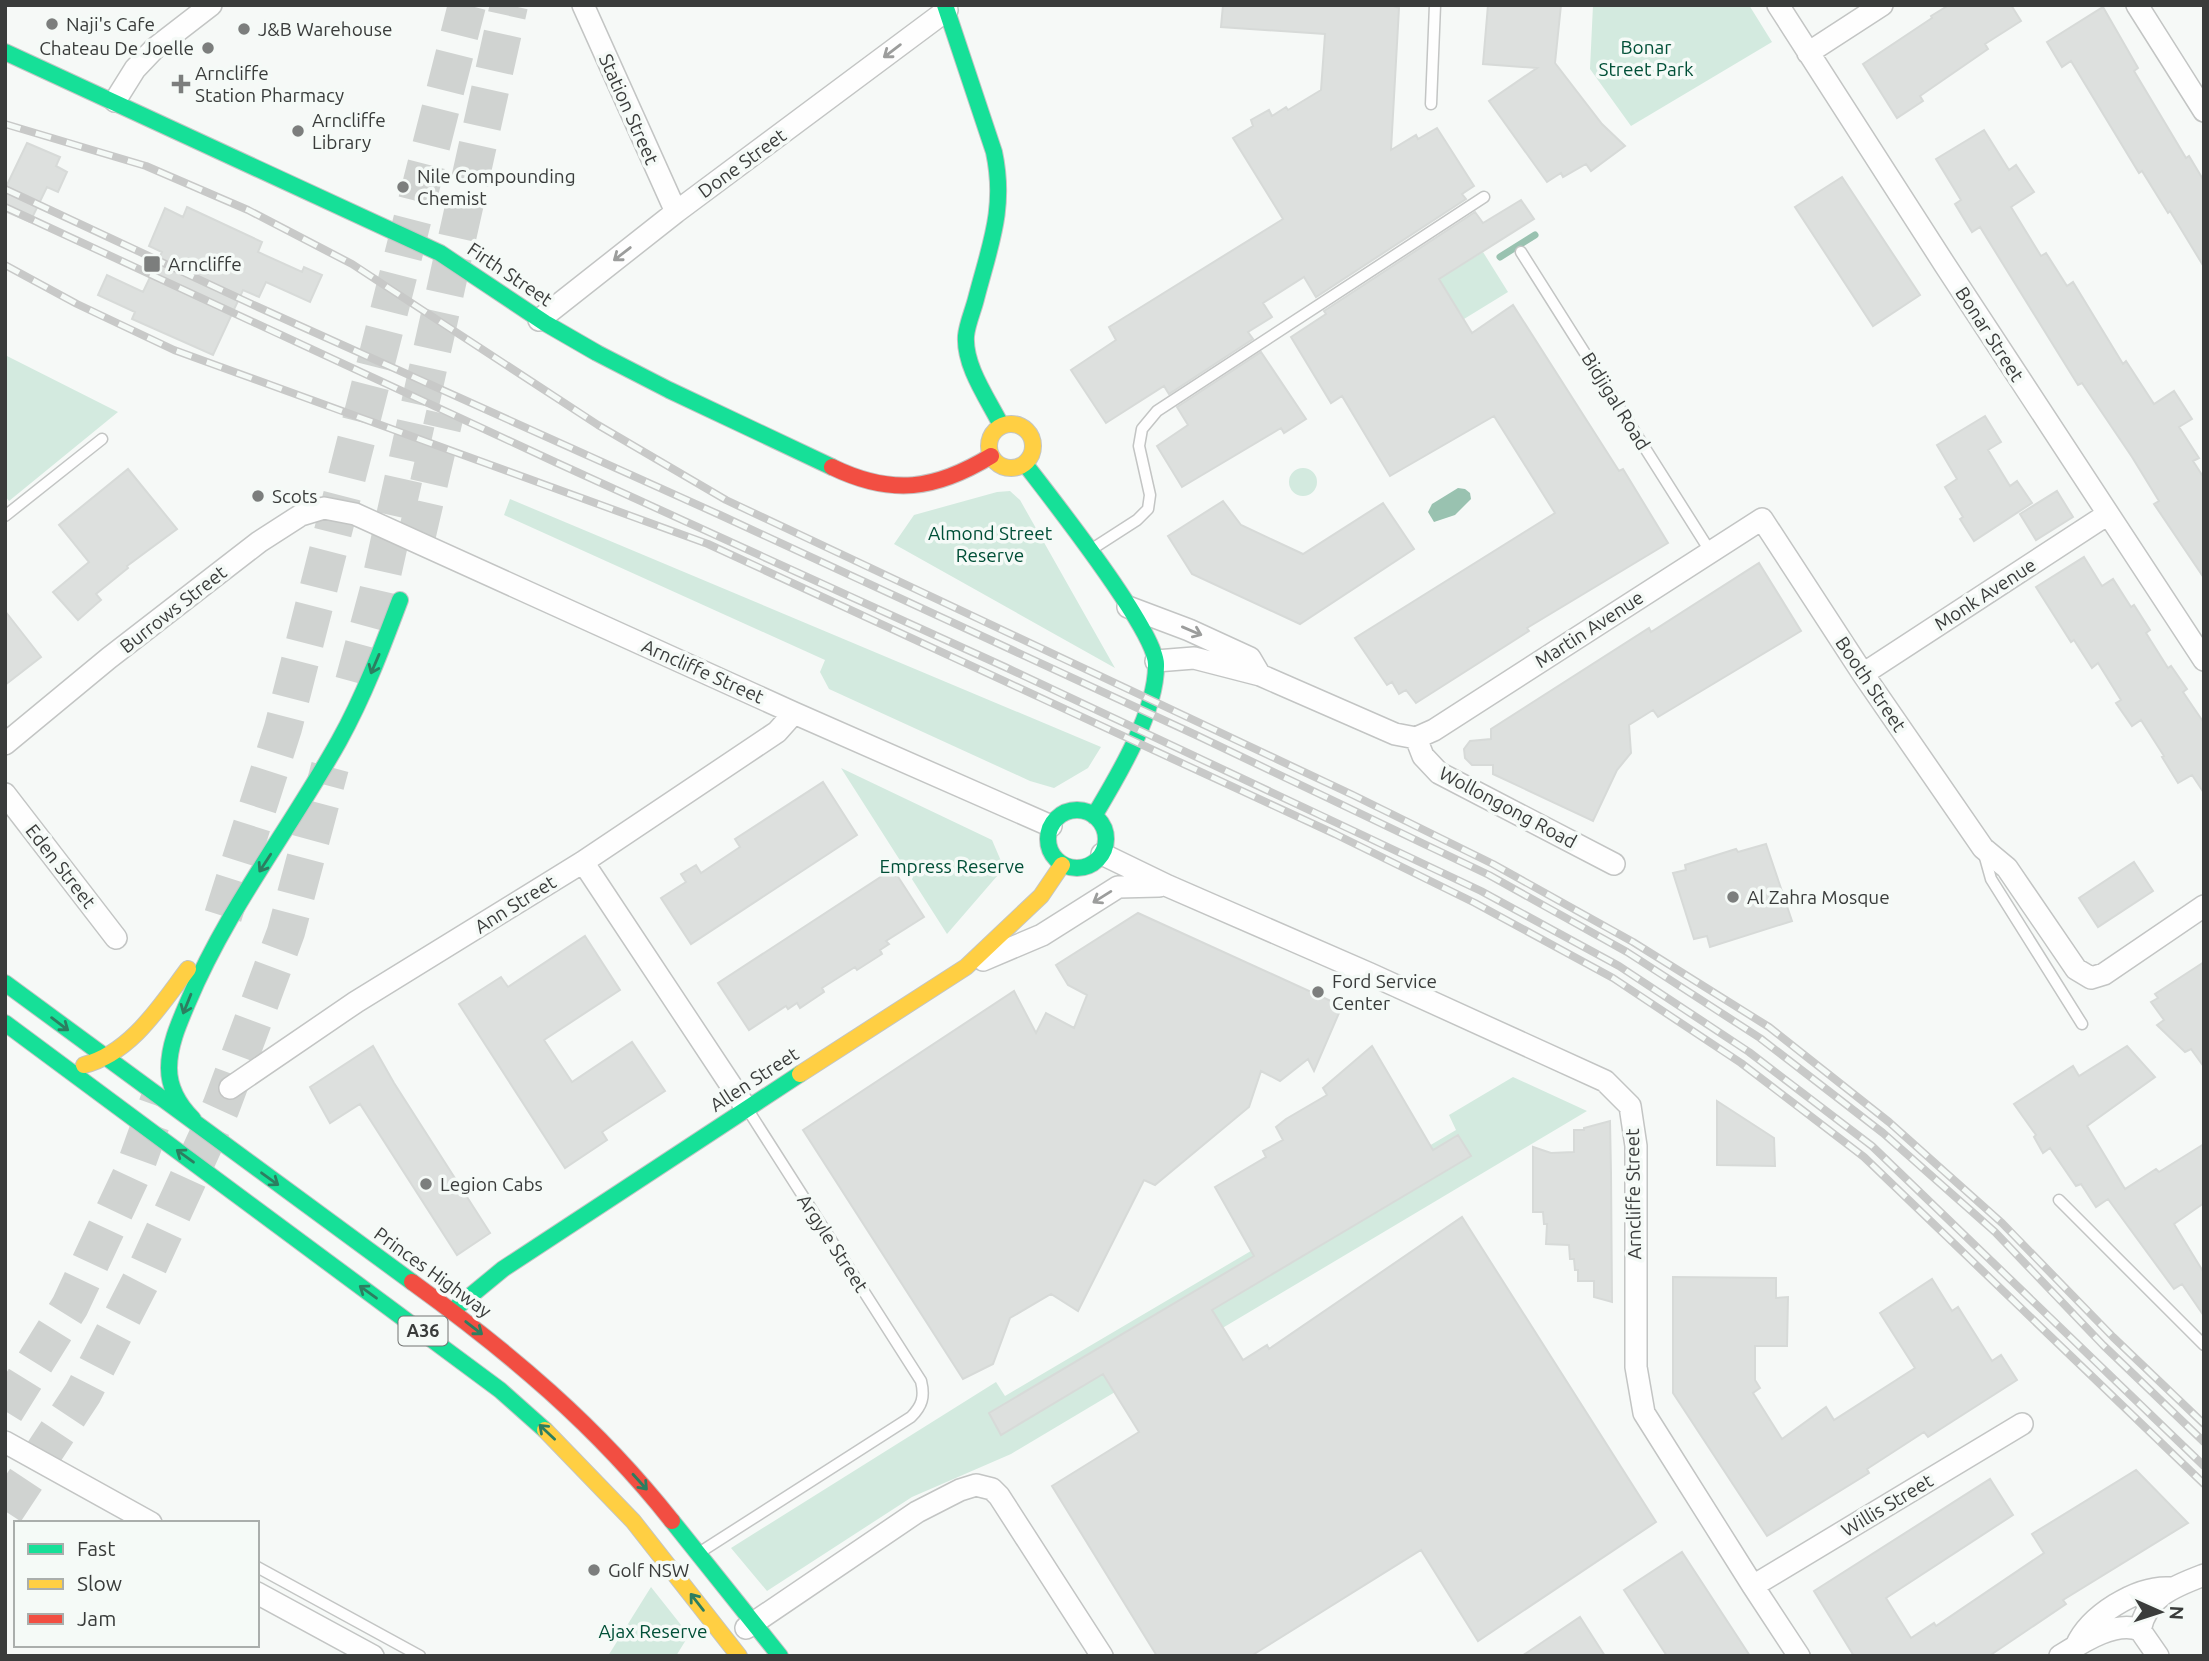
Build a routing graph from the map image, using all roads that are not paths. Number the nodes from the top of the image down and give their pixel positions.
1 (211, 5) edge
2 (583, 5) edge
3 (1435, 5) edge
4 (1779, 5) edge
5 (1882, 5) edge
6 (2137, 5) edge
7 (946, 8) edge
8 (5, 52) edge
9 (1808, 52) junction
10 (115, 101) junction
11 (1431, 104) dead end
12 (2204, 111) edge
13 (1484, 197) dead end
14 (676, 212) junction
15 (1521, 251) dead end
16 (539, 320) junction
17 (1001, 425) junction
18 (102, 439) dead end
19 (991, 456) junction
20 (1025, 464) junction
21 (355, 514) joint
22 (2108, 514) junction
23 (5, 516) edge
24 (1762, 519) joint
25 (1090, 551) junction
26 (1710, 551) junction
27 (400, 600) dead end
28 (1128, 607) junction
29 (2204, 660) edge
30 (1156, 661) junction
31 (1260, 674) junction
32 (1863, 674) junction
33 (794, 713) junction
34 (1416, 738) junction
35 (5, 744) edge
36 (5, 794) edge
37 (1094, 816) junction
38 (1051, 826) junction
39 (1983, 848) junction
40 (1102, 854) junction
41 (583, 862) junction
42 (1614, 864) dead end
43 (1062, 865) junction
44 (1168, 886) junction
45 (2204, 906) edge
46 (228, 921) junction
47 (116, 938) dead end
48 (966, 967) junction
49 (5, 983) edge
50 (5, 1023) edge
51 (2082, 1024) dead end
52 (106, 1059) junction
53 (57, 1061) junction
54 (230, 1088) dead end
55 (747, 1108) junction
56 (215, 1139) junction
57 (2059, 1200) dead end
58 (452, 1311) junction
59 (2204, 1345) edge
60 (2022, 1424) dead end
61 (5, 1442) edge
62 (147, 1521) edge
63 (699, 1552) junction
64 (259, 1568) edge
65 (2204, 1575) edge
66 (1753, 1586) junction
67 (2170, 1588) junction
68 (259, 1594) edge
69 (754, 1622) junction
70 (2140, 1630) junction
71 (733, 1648) edge
72 (2068, 1651) edge
73 (373, 1656) edge
74 (420, 1656) edge
75 (780, 1656) edge
76 (1102, 1656) edge
77 (1799, 1656) edge
78 (2158, 1656) edge

1 - 10 street
2 - 14 street, Station Street
3 - 11 lane
4 - 9 street, Bonar Street
5 - 9 street
6 - 12 street
7 -> 14 street, Done Street
7 - 17 main road
8 - 10 main road, Firth Street
9 - 22 street, Bonar Street
10 - 16 main road, Firth Street
13 - 25 lane
14 -> 16 street, Done Street
15 - 26 lane, Bidjigal Road
16 - 19 main road, Firth Street
17 - 19 main road
17 - 20 main road
18 - 23 lane
19 - 20 main road
20 - 25 main road
21 - 33 street, Arncliffe Street
21 - 35 street, Burrows Street
22 - 29 street, Bonar Street
22 - 32 street, Monk Avenue
24 - 26 street, Martin Avenue
24 - 32 street, Booth Street
25 - 28 main road
26 - 34 street, Martin Avenue
27 -> 46 main road
28 - 30 main road
28 -> 31 street
30 - 31 street
30 - 37 main road
31 - 34 street
32 - 39 street, Booth Street
33 - 38 street, Arncliffe Street
33 - 41 street, Ann Street
34 - 42 street, Wollongong Road
36 - 47 street, Eden Street
37 - 38 main road
37 - 40 main road
38 - 43 main road
39 - 45 street, Booth Street
39 - 51 lane, Booth Street
40 - 43 main road
40 - 44 street, Arncliffe Street
41 - 54 street, Ann Street
41 - 55 street, Argyle Street
43 - 48 main road, Allen Street
44 -> 48 street
44 - 66 street, Arncliffe Street
46 - 52 main road
46 -> 56 main road
48 - 55 main road, Allen Street
49 -> 52 main road, Princes Highway / A36
50 - 53 main road, A36
52 - 53 main road
52 - 56 main road, Princes Highway / A36
71 -> 53 main road, A36
55 - 58 main road, Allen Street
55 - 63 lane, Argyle Street
56 -> 58 main road, Princes Highway / A36
57 - 59 lane
58 -> 63 main road, Princes Highway / A36
60 - 66 street, Willis Street
61 - 62 street
63 - 69 main road, Princes Highway / A36
64 - 74 lane
65 - 67 street
66 - 77 street, Arncliffe Street
67 - 70 street
67 - 72 street
68 - 73 street
69 - 71 street
69 - 75 main road, Princes Highway / A36
69 - 76 street
70 - 72 street
70 - 78 street

